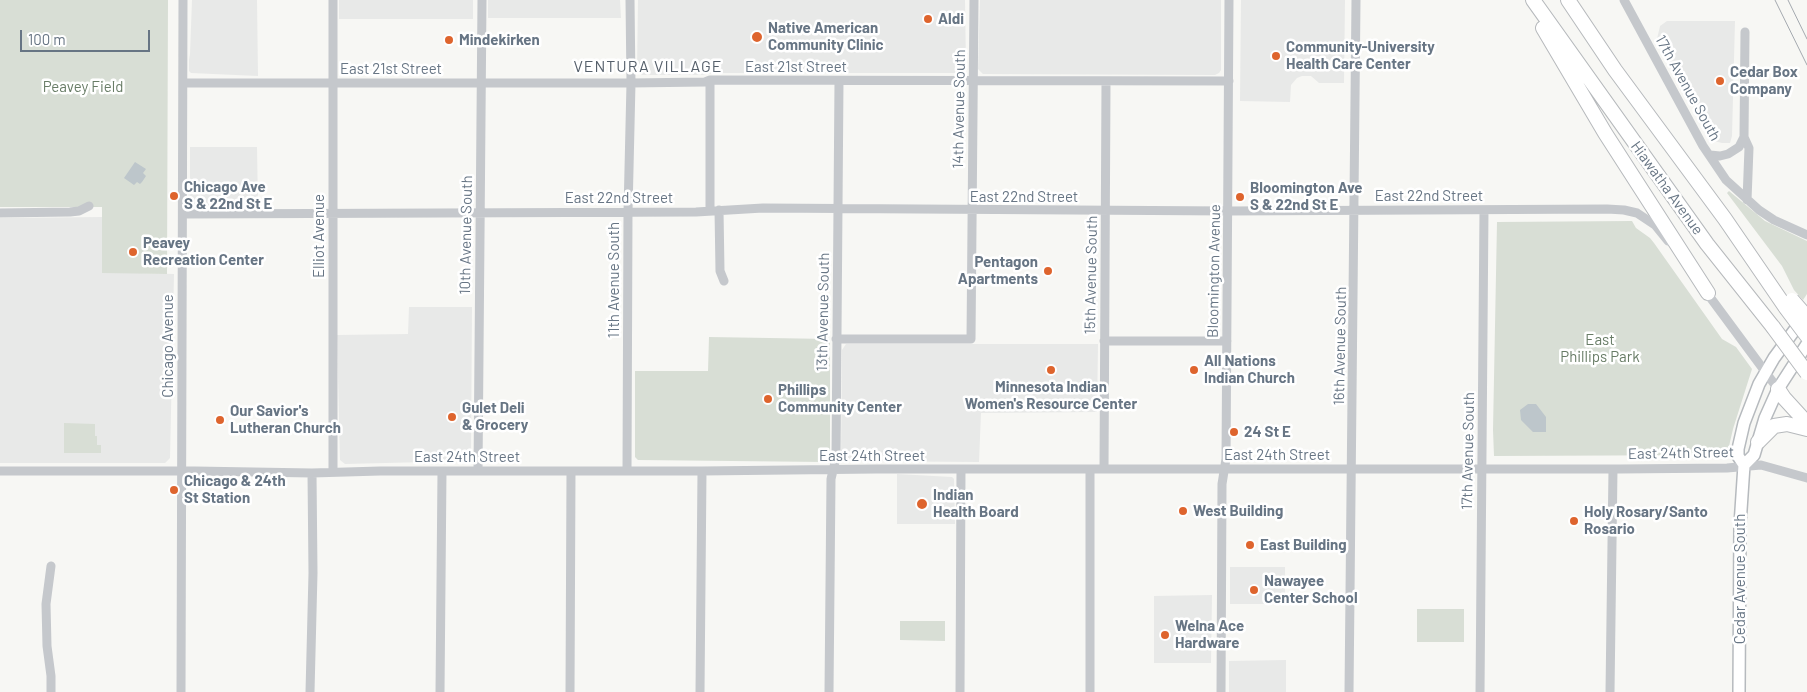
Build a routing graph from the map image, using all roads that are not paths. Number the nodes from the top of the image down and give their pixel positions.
1 (183, 0) edge
2 (333, 0) edge
3 (482, 0) edge
4 (630, 0) edge
5 (974, 0) edge
6 (1229, 0) edge
7 (1356, 0) edge
8 (1568, 0) edge
9 (1578, 0) edge
10 (1624, 0) edge
11 (1533, 5) edge
12 (1583, 17) junction
13 (1745, 32) dead end
14 (710, 80) junction
15 (839, 81) junction
16 (972, 81) junction
17 (1229, 81) junction
18 (1106, 82) junction
19 (183, 83) junction
20 (482, 83) junction
21 (631, 83) junction
22 (332, 84) junction
23 (1744, 137) junction
24 (1710, 155) junction
25 (1747, 200) junction
26 (89, 206) dead end
27 (838, 209) junction
28 (715, 210) junction
29 (972, 210) junction
30 (1355, 210) junction
31 (1484, 210) junction
32 (1106, 211) junction
33 (480, 212) junction
34 (628, 212) junction
35 (1229, 212) junction
36 (0, 213) edge
37 (332, 213) junction
38 (183, 214) junction
39 (1807, 235) edge
40 (724, 281) dead end
41 (1708, 293) junction
42 (1789, 304) junction
43 (1807, 315) edge
44 (1807, 336) edge
45 (836, 339) junction
46 (1104, 341) junction
47 (1227, 341) junction
48 (1807, 344) edge
49 (1766, 372) junction
50 (1807, 373) edge
51 (1778, 389) junction
52 (1807, 423) edge
53 (1807, 429) edge
54 (1758, 442) junction
55 (1744, 465) junction
56 (1090, 469) junction
57 (1104, 469) junction
58 (1224, 469) junction
59 (1352, 469) junction
60 (1482, 469) junction
61 (1613, 469) junction
62 (627, 470) junction
63 (834, 470) junction
64 (961, 470) junction
65 (0, 471) edge
66 (181, 471) junction
67 (442, 471) junction
68 (478, 471) junction
69 (571, 471) junction
70 (702, 471) junction
71 (333, 472) junction
72 (312, 473) junction
73 (1807, 478) edge
74 (51, 566) dead end
75 (51, 692) edge
76 (181, 692) edge
77 (310, 692) edge
78 (440, 692) edge
79 (570, 692) edge
80 (700, 692) edge
81 (829, 692) edge
82 (960, 692) edge
83 (1090, 692) edge
84 (1221, 692) edge
85 (1349, 692) edge
86 (1480, 692) edge
87 (1610, 692) edge
88 (1739, 692) edge

1 - 19 street, Chicago Avenue
2 - 22 street, Elliot Avenue
3 - 20 street, 10th Avenue South
4 - 21 street, 11th Avenue South
5 - 16 street, 14th Avenue South
6 - 17 street, Bloomington Avenue
7 - 30 street, 16th Avenue South
8 - 12 highway
9 - 12 highway
10 - 24 street, 17th Avenue South
11 - 41 highway
11 - 50 highway, Hiawatha Avenue, bridge
12 - 42 highway, Hiawatha Avenue
13 - 23 street
14 - 15 street, East 21st Street
14 - 21 street, East 21st Street
14 - 28 street
15 - 16 street, East 21st Street
15 - 27 street, 13th Avenue South
16 - 18 street, East 21st Street
16 - 29 street, 14th Avenue South
17 - 18 street, East 21st Street
17 - 35 street, Bloomington Avenue
18 - 32 street, 15th Avenue South
19 - 22 street, East 21st Street
19 - 38 street, Chicago Avenue
20 - 21 street, East 21st Street
20 - 22 street, East 21st Street
20 - 33 street, 10th Avenue South
21 - 34 street, 11th Avenue South
22 - 37 street, Elliot Avenue
23 - 24 street
23 - 25 street
24 - 25 street, 17th Avenue South
25 - 39 street, 17th Avenue South
26 - 36 street
27 - 28 street, East 22nd Street
27 - 29 street, East 22nd Street
27 - 45 street, 13th Avenue South
28 - 34 street, East 22nd Street
28 - 40 street
29 - 32 street, East 22nd Street
29 - 45 street, 14th Avenue South
30 - 31 street, East 22nd Street
30 - 35 street, East 22nd Street
30 - 59 street, 16th Avenue South
31 - 41 street, East 22nd Street
31 - 60 street, 17th Avenue South
32 - 35 street, East 22nd Street
32 - 46 street, 15th Avenue South
33 - 34 street, East 22nd Street
33 - 37 street, East 22nd Street
33 - 68 street, 10th Avenue South
34 - 62 street, 11th Avenue South
35 - 47 street, Bloomington Avenue
37 - 38 street, East 22nd Street
37 - 71 street, Elliot Avenue
38 - 66 street, Chicago Avenue
41 - 49 street, East 22nd Street
42 - 43 highway, bridge
42 - 44 highway, bridge
43 - 49 main road, Cedar Avenue South
45 - 63 street, 13th Avenue South
46 - 47 street
46 - 57 street, 15th Avenue South
47 - 58 street, Bloomington Avenue
48 - 51 main road, Cedar Avenue South
49 - 51 street, East 22nd Street
49 - 55 main road, Cedar Avenue South
51 - 52 highway
51 - 54 main road, Cedar Avenue South
53 - 54 highway
54 - 55 main road, Cedar Avenue South
55 - 61 street, East 24th Street
55 - 73 street, East 24th Street
55 - 88 main road, Cedar Avenue South
56 - 57 street, East 24th Street
56 - 64 street, East 24th Street
56 - 83 street
57 - 58 street, East 24th Street
58 - 59 street, East 24th Street
58 - 84 street, Bloomington Avenue
59 - 60 street, East 24th Street
59 - 85 street, 16th Avenue South
60 - 61 street, East 24th Street
60 - 86 street, 17th Avenue South
61 - 87 street
62 - 69 street, East 24th Street
62 - 70 street, East 24th Street
63 - 64 street, East 24th Street
63 - 70 street, East 24th Street
63 - 81 street, 13th Avenue South
64 - 82 street
65 - 66 street, East 24th Street
66 - 72 street, East 24th Street
66 - 76 street, Chicago Avenue
67 - 68 street, East 24th Street
67 - 71 street, East 24th Street
67 - 78 street
68 - 69 street, East 24th Street
69 - 79 street
70 - 80 street
71 - 72 street, East 24th Street
72 - 77 street
74 - 75 street

